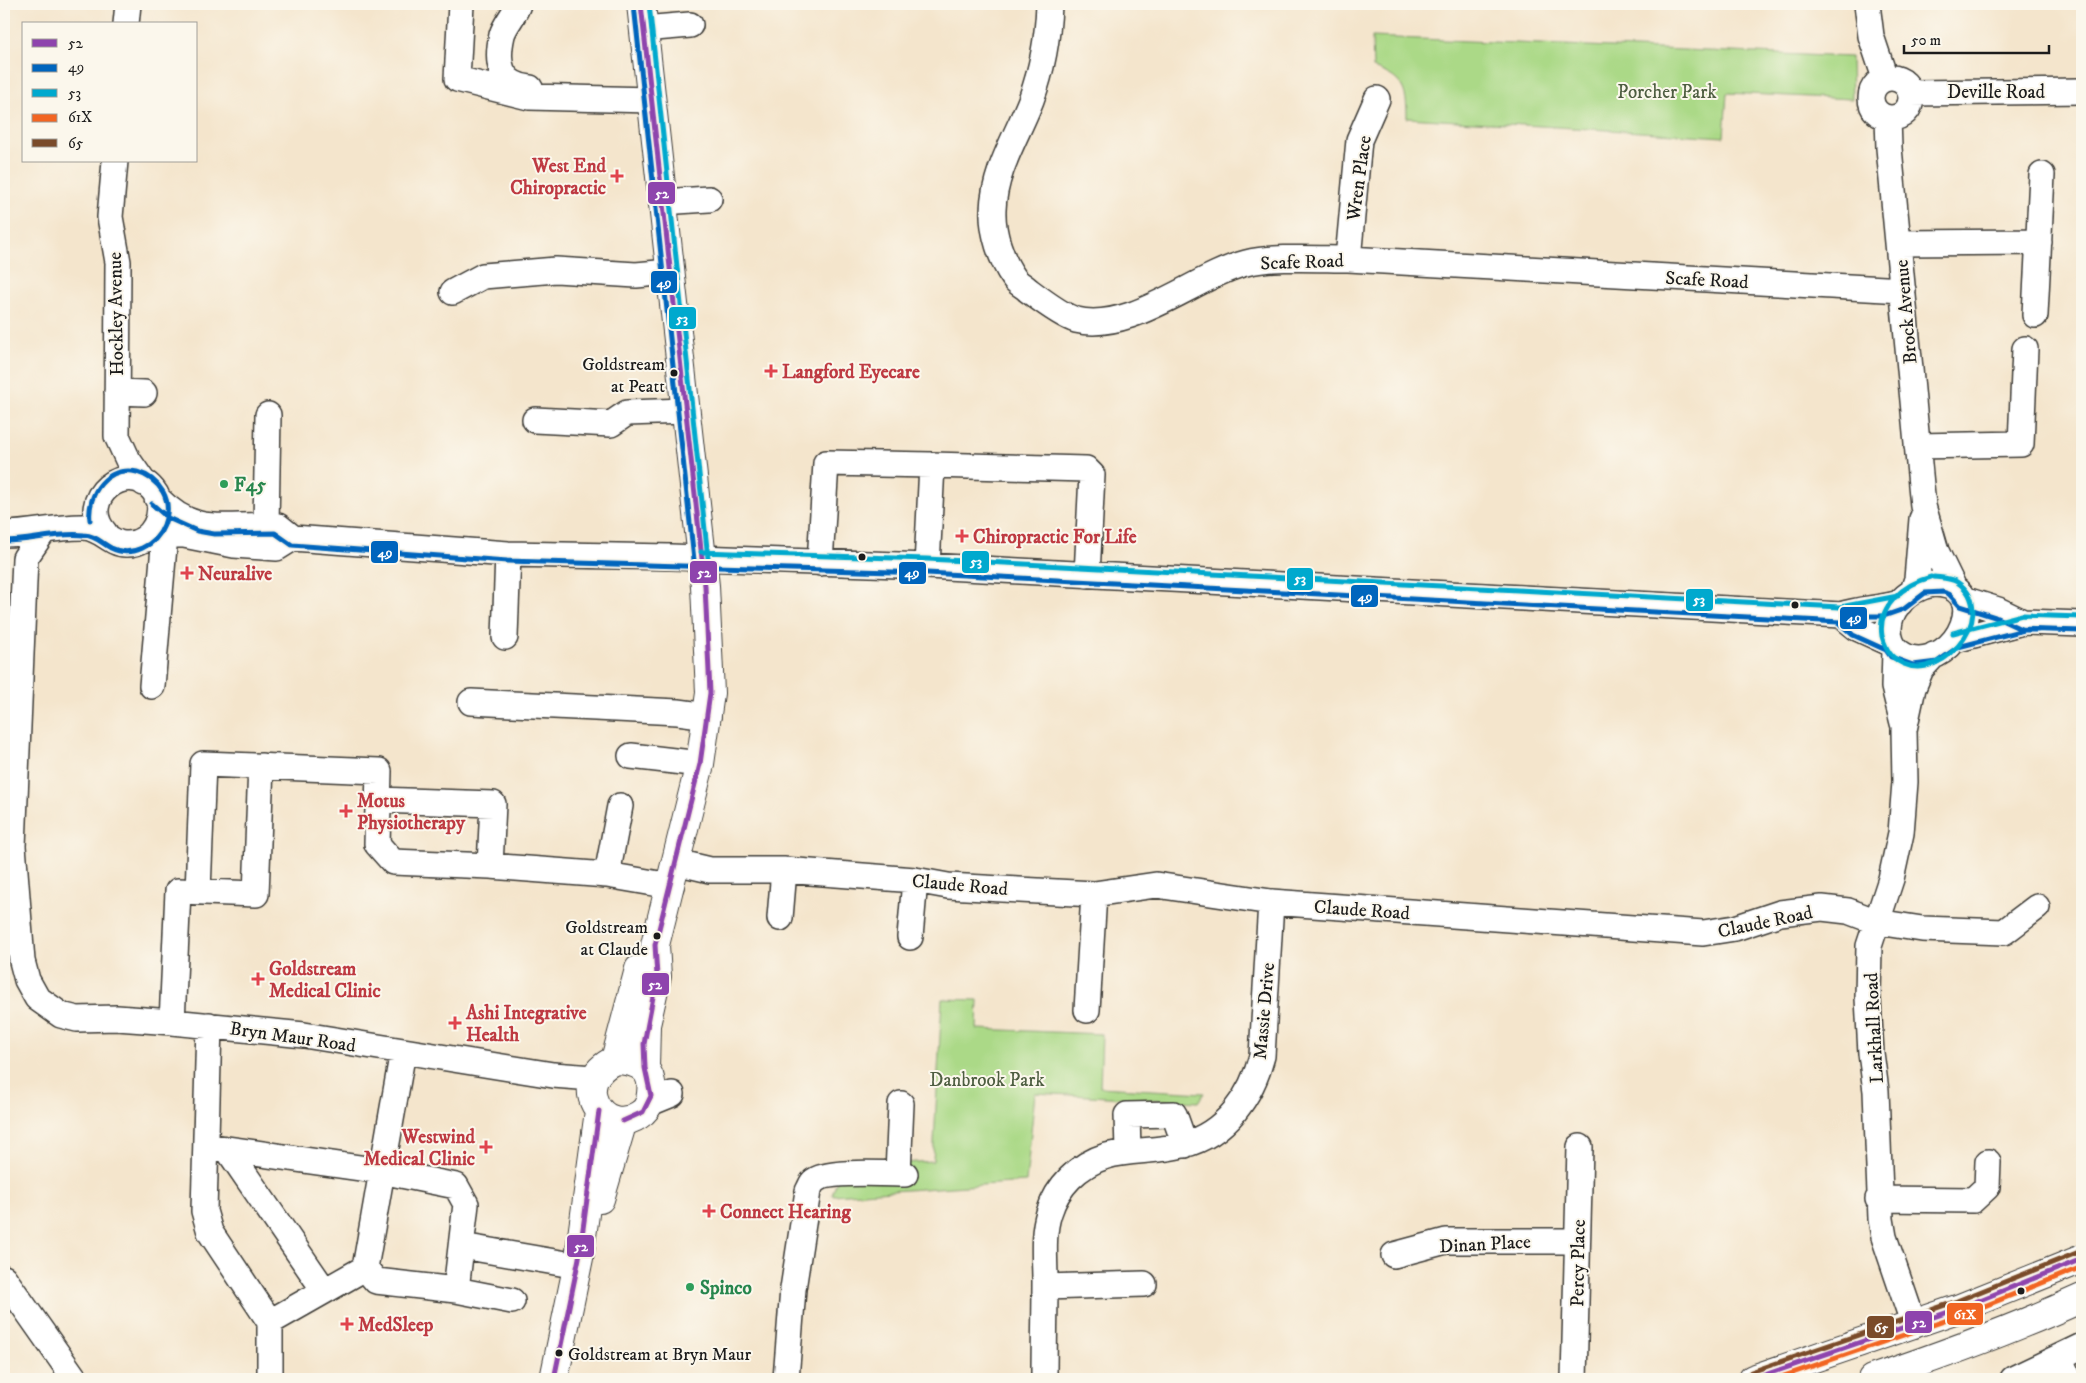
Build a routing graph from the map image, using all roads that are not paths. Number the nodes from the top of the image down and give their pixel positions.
1 (128, 4) edge
2 (460, 4) edge
3 (1049, 4) edge
4 (1867, 4) edge
5 (523, 5) edge
6 (642, 16) edge
7 (126, 22) edge
8 (690, 25) dead end
9 (1884, 78) junction
10 (2082, 89) edge
11 (1911, 93) junction
12 (1377, 99) dead end
13 (651, 100) junction
14 (604, 101) junction
15 (1888, 118) junction
16 (115, 162) edge
17 (2042, 175) dead end
18 (709, 199) dead end
19 (662, 202) junction
20 (1898, 242) junction
21 (2038, 242) junction
22 (1348, 259) junction
23 (669, 272) junction
24 (1903, 290) junction
25 (453, 292) dead end
26 (2035, 315) dead end
27 (2025, 349) dead end
28 (117, 392) junction
29 (144, 393) dead end
30 (685, 411) junction
31 (268, 415) dead end
32 (535, 420) dead end
33 (118, 436) junction
34 (1917, 446) junction
35 (932, 465) junction
36 (151, 490) junction
37 (101, 493) junction
38 (1923, 506) junction
39 (266, 525) junction
40 (5, 530) edge
41 (42, 532) junction
42 (105, 533) junction
43 (153, 537) junction
44 (293, 538) junction
45 (508, 554) junction
46 (25, 558) junction
47 (702, 558) junction
48 (820, 563) junction
49 (927, 566) junction
50 (1087, 575) junction
51 (1959, 593) junction
52 (1906, 597) junction
53 (1841, 615) junction
54 (2023, 622) junction
55 (2082, 624) edge
56 (505, 637) dead end
57 (1956, 640) junction
58 (1893, 647) junction
59 (1934, 655) junction
60 (152, 686) dead end
61 (471, 702) dead end
62 (708, 716) junction
63 (1904, 730) junction
64 (631, 756) dead end
65 (700, 764) junction
66 (260, 766) junction
67 (378, 800) junction
68 (620, 806) dead end
69 (490, 866) junction
70 (784, 870) junction
71 (674, 874) junction
72 (607, 875) junction
73 (915, 880) junction
74 (198, 892) junction
75 (1094, 894) junction
76 (1271, 902) junction
77 (2038, 907) dead end
78 (780, 918) dead end
79 (1877, 922) junction
80 (910, 937) dead end
81 (655, 945) junction
82 (1087, 1010) dead end
83 (172, 1022) junction
84 (210, 1025) junction
85 (403, 1051) junction
86 (615, 1060) junction
87 (649, 1085) junction
88 (602, 1101) junction
89 (901, 1104) dead end
90 (1186, 1145) junction
91 (1580, 1147) dead end
92 (217, 1148) junction
93 (1118, 1158) junction
94 (1988, 1162) dead end
95 (381, 1171) junction
96 (1878, 1199) junction
97 (1577, 1240) junction
98 (462, 1246) junction
99 (1394, 1255) dead end
100 (2082, 1259) edge
101 (578, 1262) junction
102 (365, 1268) junction
103 (4, 1278) edge
104 (1144, 1284) dead end
105 (1045, 1287) junction
106 (324, 1290) junction
107 (456, 1290) junction
108 (2082, 1298) edge
109 (512, 1301) dead end
110 (270, 1322) junction
111 (1914, 1325) junction
112 (2082, 1346) edge
113 (2064, 1368) edge
114 (75, 1379) edge
115 (270, 1379) edge
116 (554, 1379) edge
117 (786, 1379) edge
118 (1044, 1379) edge
119 (1574, 1379) edge
120 (1753, 1379) edge
121 (1872, 1379) edge
122 (2013, 1379) edge

1 - 7 street
2 - 14 street
3 - 22 street, Scafe Road
4 - 9 street
5 - 14 street
6 - 8 street
6 - 13 main road
9 - 11 street
9 - 15 street
10 - 11 street, Deville Road
11 - 15 street
12 - 22 street, Wren Place
13 - 14 street
13 - 19 main road
15 - 20 street, Brock Avenue
16 - 28 street, Hockley Avenue
17 - 21 street
18 - 19 street
19 - 23 main road
20 - 21 street
20 - 24 street, Brock Avenue
21 - 26 street
22 - 24 street, Scafe Road
23 - 25 street
23 - 30 main road
24 - 34 street, Brock Avenue
27 - 34 street
28 - 29 street
28 - 33 street, Hockley Avenue
30 - 32 street
30 - 47 main road
31 - 39 street
33 - 36 street, Hockley Avenue
33 - 37 street, Hockley Avenue
34 - 38 street, Brock Avenue
35 - 48 street
35 - 49 street
35 - 50 street
36 - 37 street
36 - 39 street, Hockley Avenue
36 - 43 street
37 - 40 street
37 - 42 street
38 - 51 street, Brock Avenue
38 - 52 street, Brock Avenue
39 - 44 street
40 - 41 street
40 - 46 street
41 - 42 street
41 - 46 street
42 - 43 street
43 - 44 street
43 - 60 street
44 - 45 street
45 - 47 street
45 - 56 street
46 - 83 street, Bryn Maur Road
47 - 48 street
47 - 62 main road
48 - 49 street
49 - 50 street
50 - 53 street
51 - 52 street
51 - 54 street
51 - 57 street
52 - 53 street
52 - 58 street
53 - 58 street
54 - 55 street
54 - 57 street
57 - 59 street
58 - 59 street
58 - 63 street, Larkhall Road
59 - 63 street, Larkhall Road
61 - 62 street
62 - 65 main road
63 - 79 street, Larkhall Road
64 - 65 street
65 - 71 main road
66 - 67 street, Claude Road
66 - 74 street
66 - 74 street
67 - 69 street, Claude Road
67 - 69 street
68 - 72 street
69 - 72 street, Claude Road
70 - 71 street, Claude Road
70 - 73 street, Claude Road
70 - 78 street
71 - 72 street, Claude Road
71 - 81 main road
73 - 75 street, Claude Road
73 - 80 street
74 - 83 street
75 - 76 street, Claude Road
75 - 82 street
76 - 79 street, Claude Road
76 - 90 street, Massie Drive
77 - 79 street, Claude Road
79 - 96 street, Larkhall Road
81 - 86 main road
81 - 87 main road
83 - 84 street, Bryn Maur Road
84 - 85 street, Bryn Maur Road
84 - 92 street
85 - 88 street, Bryn Maur Road
85 - 95 street
86 - 87 main road
86 - 88 main road
87 - 88 main road
88 - 101 main road
89 - 117 street
90 - 93 street, Massie Drive
90 - 93 street
91 - 97 street, Percy Place
92 - 95 street
92 - 106 street
92 - 110 street
93 - 105 street, Massie Drive
94 - 96 street
95 - 98 street
95 - 102 street
96 - 111 street, Larkhall Road
97 - 99 street, Dinan Place
97 - 119 street, Percy Place
98 - 101 street
98 - 107 street
100 - 111 main road
101 - 116 main road
102 - 106 street
102 - 107 street
103 - 114 street
104 - 105 street
105 - 118 street, Massie Drive
106 - 110 street
107 - 109 street
108 - 121 main road
110 - 115 street
111 - 120 main road
112 - 113 street
113 - 122 street

